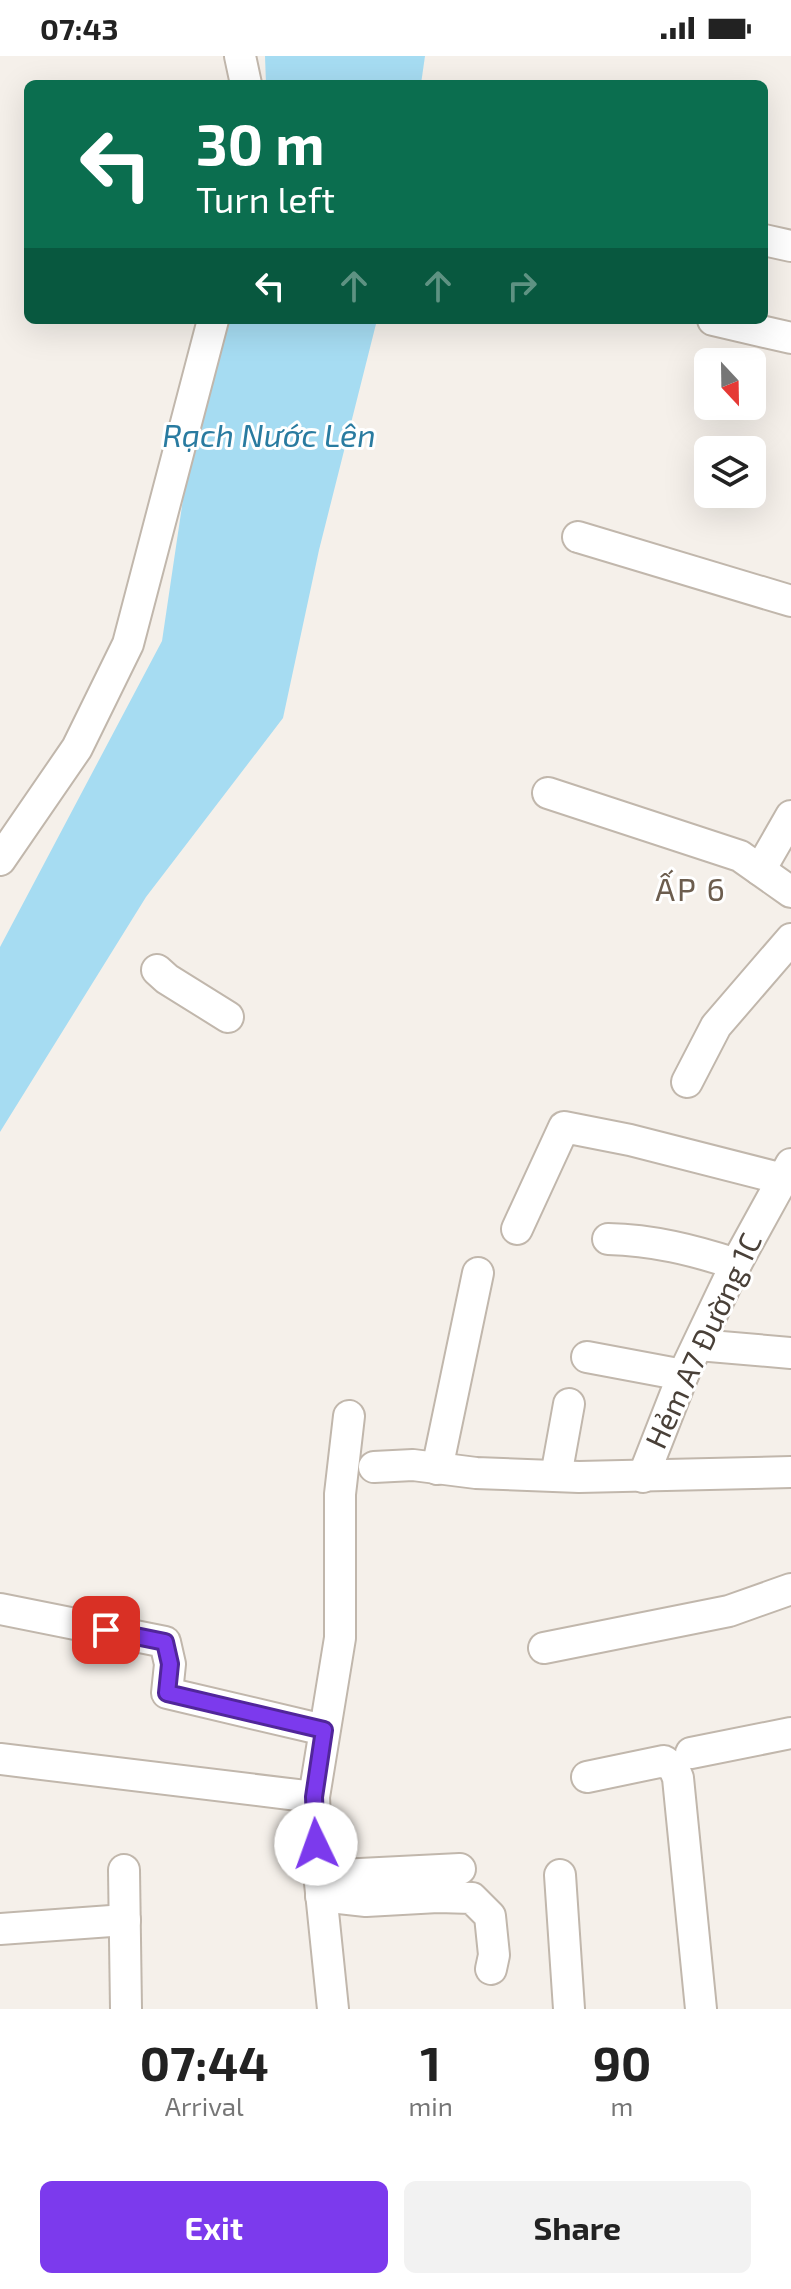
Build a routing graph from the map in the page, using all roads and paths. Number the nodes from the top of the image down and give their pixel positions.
1 (240, 56) edge
2 (245, 80) edge
3 (768, 241) edge
4 (791, 246) edge
5 (212, 324) edge
6 (730, 324) edge
7 (791, 338) edge
8 (578, 537) dead end
9 (791, 601) edge
10 (548, 793) dead end
11 (791, 816) edge
12 (0, 860) edge
13 (760, 870) junction
14 (791, 892) edge
15 (791, 939) edge
16 (162, 974) dead end
17 (218, 1009) dead end
18 (687, 1082) dead end
19 (787, 1171) edge
20 (517, 1229) dead end
21 (608, 1239) dead end
22 (736, 1264) junction
23 (478, 1273) dead end
24 (698, 1345) junction
25 (791, 1353) edge
26 (587, 1357) dead end
27 (683, 1375) junction
28 (569, 1404) dead end
29 (349, 1416) dead end
30 (374, 1467) dead end
31 (437, 1469) junction
32 (791, 1472) edge
33 (556, 1476) junction
34 (643, 1477) junction
35 (791, 1589) edge
36 (0, 1609) edge
37 (544, 1648) dead end
38 (324, 1730) junction
39 (791, 1733) edge
40 (691, 1753) dead end
41 (0, 1759) edge
42 (587, 1777) dead end
43 (314, 1797) junction
44 (460, 1869) dead end
45 (124, 1870) dead end
46 (560, 1875) dead end
47 (320, 1886) junction
48 (125, 1920) junction
49 (0, 1929) edge
50 (491, 1969) dead end
51 (126, 2009) edge
52 (333, 2009) edge
53 (569, 2009) edge
54 (701, 2009) edge

1 - 2 street
3 - 4 street
5 - 12 street
6 - 7 street
8 - 9 street
10 - 13 street
11 - 13 street
13 - 14 street
15 - 18 street
16 - 17 street
19 - 20 street
19 - 22 street, Hẻm A7 Đường 1C
21 - 22 street
22 - 24 street, Hẻm A7 Đường 1C
23 - 31 street
24 - 25 street
24 - 27 street, Hẻm A7 Đường 1C
26 - 27 street
27 - 34 street, Hẻm A7 Đường 1C
28 - 33 street
29 - 38 street
30 - 31 street
31 - 33 street
32 - 34 street
33 - 34 street
35 - 37 street
36 - 38 street
38 - 43 street
39 - 40 street
41 - 43 street
42 - 54 street
43 - 47 street
44 - 47 street
45 - 48 street
46 - 53 street
47 - 50 street
47 - 52 street
48 - 49 street
48 - 51 street

